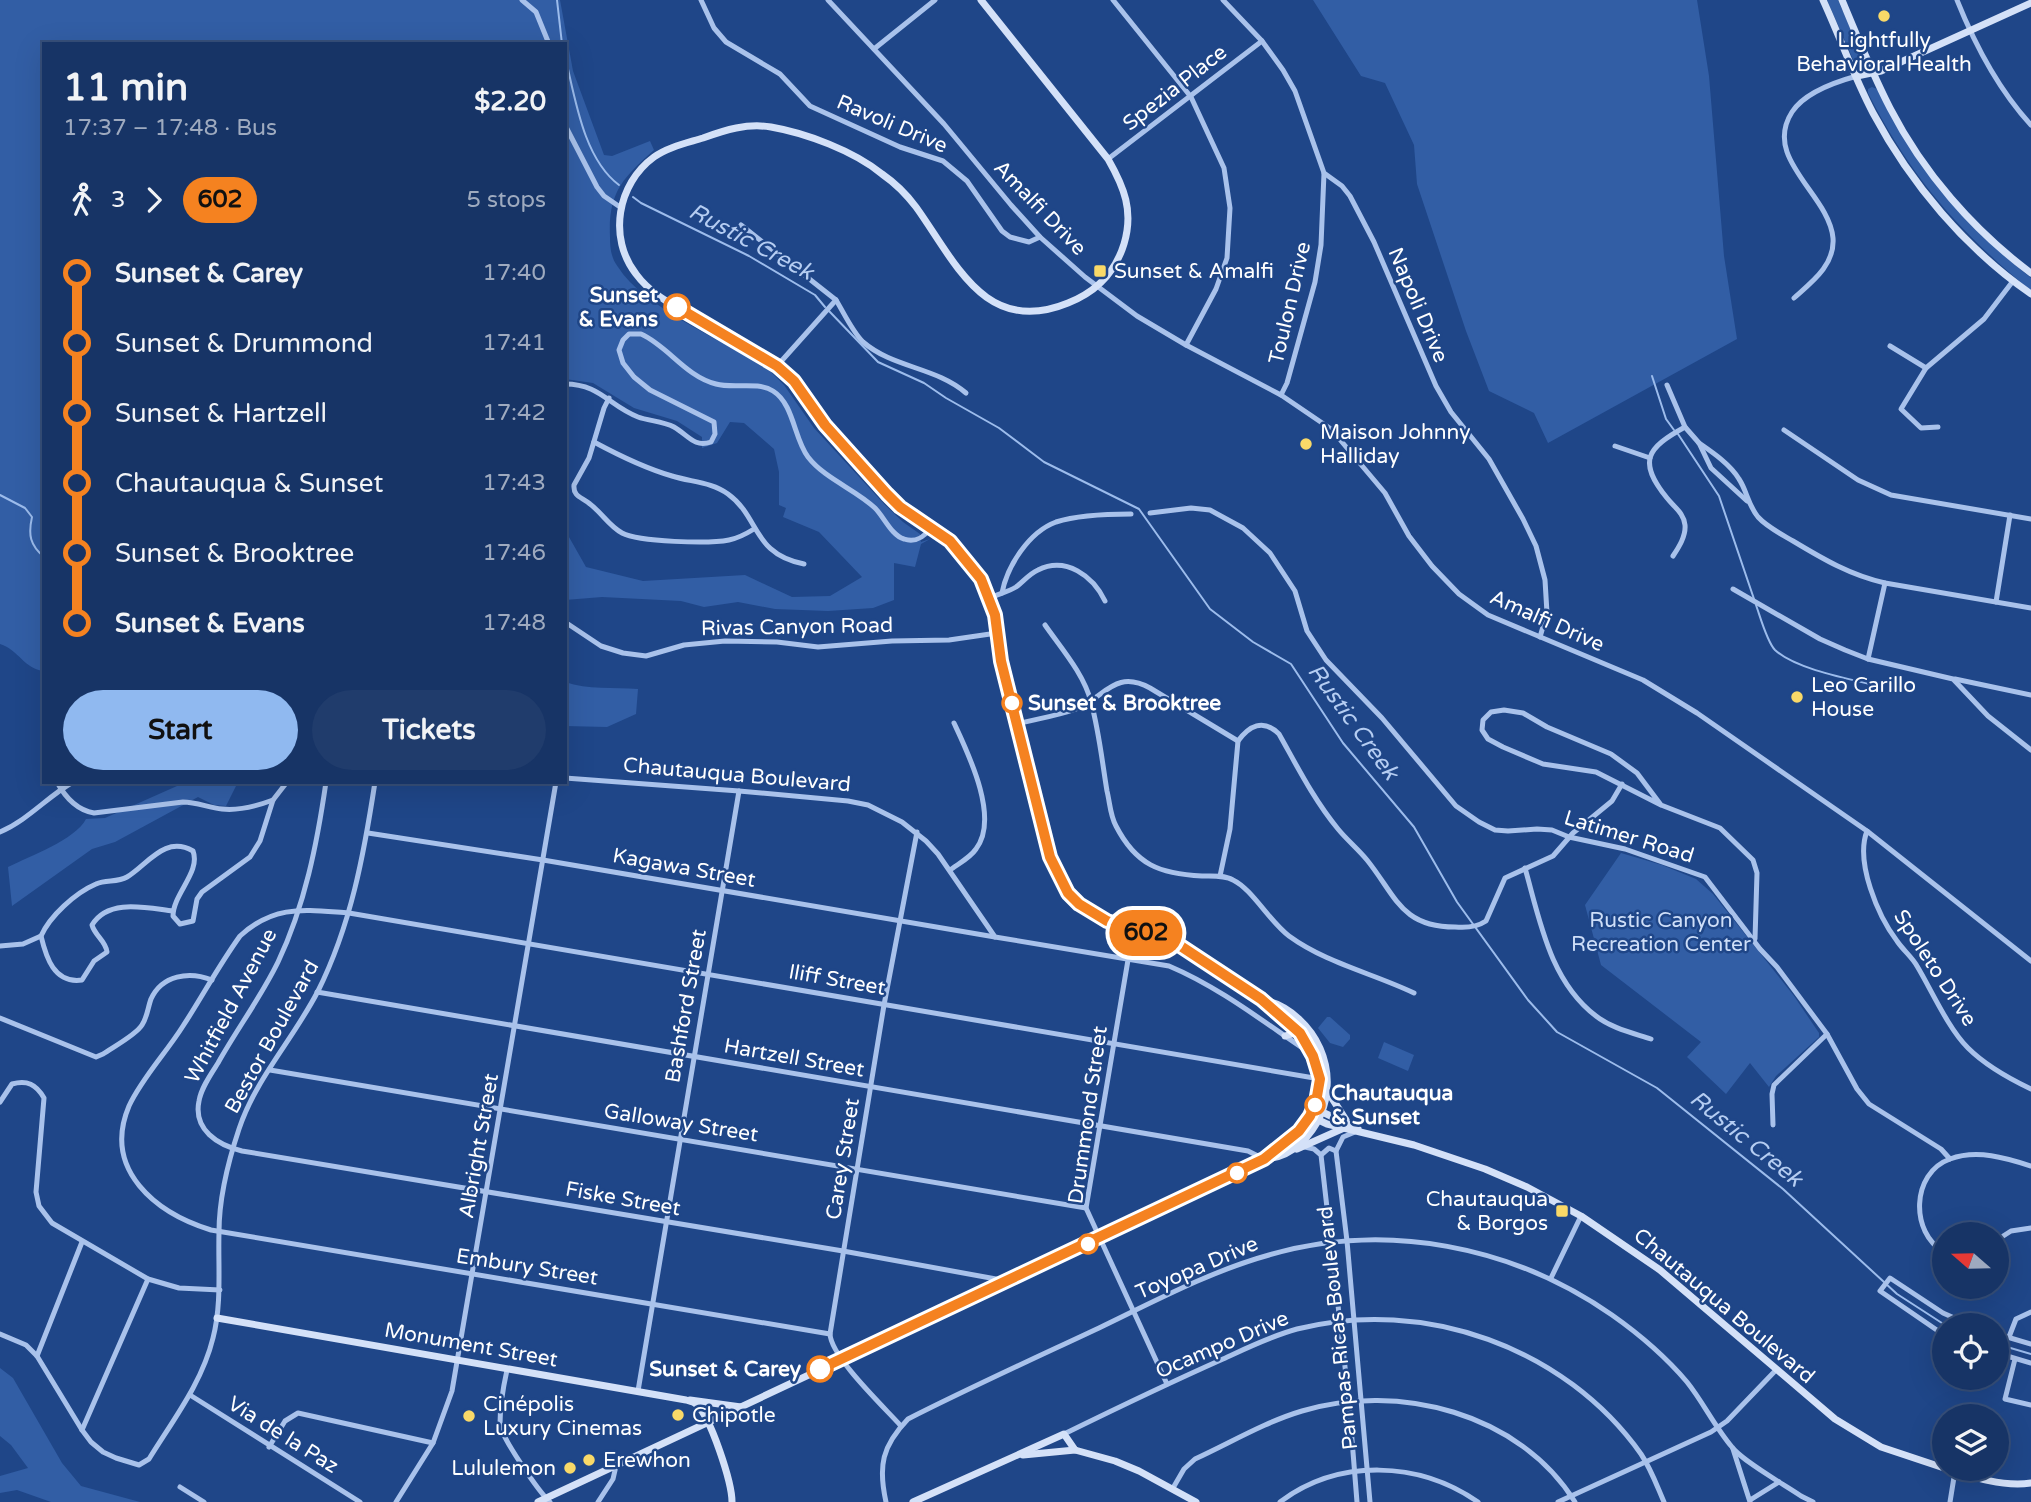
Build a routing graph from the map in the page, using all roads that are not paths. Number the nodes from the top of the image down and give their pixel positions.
1 (522, 0) edge
2 (701, 0) edge
3 (828, 0) edge
4 (935, 0) edge
5 (981, 0) edge
6 (1113, 0) edge
7 (1223, 0) edge
8 (1823, 0) edge
9 (1842, 0) edge
10 (1957, 0) edge
11 (2031, 3) edge
12 (1969, 31) junction
13 (1262, 41) junction
14 (548, 42) edge
15 (874, 49) junction
16 (1873, 73) junction
17 (1857, 76) junction
18 (1191, 97) junction
19 (2030, 122) edge
20 (567, 129) edge
21 (1108, 159) junction
22 (1324, 173) junction
23 (620, 207) junction
24 (741, 225) dead end
25 (1040, 237) junction
26 (2031, 273) edge
27 (2013, 281) junction
28 (1098, 287) junction
29 (2031, 294) edge
30 (1794, 298) dead end
31 (836, 300) junction
32 (1186, 345) junction
33 (1890, 346) dead end
34 (777, 366) junction
35 (1926, 368) junction
36 (567, 384) edge
37 (1667, 385) dead end
38 (966, 393) dead end
39 (1281, 395) junction
40 (609, 398) junction
41 (1685, 427) junction
42 (1938, 427) dead end
43 (1784, 430) dead end
44 (594, 442) junction
45 (1699, 443) junction
46 (1615, 446) dead end
47 (1650, 458) junction
48 (1747, 501) junction
49 (1150, 513) dead end
50 (1131, 514) dead end
51 (2010, 515) junction
52 (2031, 519) edge
53 (932, 528) junction
54 (754, 529) junction
55 (1673, 556) dead end
56 (804, 564) dead end
57 (1885, 583) junction
58 (1733, 589) dead end
59 (1002, 593) junction
60 (990, 598) junction
61 (1105, 601) dead end
62 (1996, 602) junction
63 (2031, 608) edge
64 (567, 623) edge
65 (1045, 625) dead end
66 (998, 633) junction
67 (1540, 637) junction
68 (1868, 659) junction
69 (1953, 679) junction
70 (2031, 695) edge
71 (1091, 701) junction
72 (954, 723) dead end
73 (1017, 724) junction
74 (1238, 741) junction
75 (2031, 750) edge
76 (567, 778) edge
77 (58, 784) edge
78 (70, 784) edge
79 (285, 784) edge
80 (326, 784) edge
81 (375, 784) edge
82 (556, 784) edge
83 (1622, 784) junction
84 (61, 789) junction
85 (739, 791) junction
86 (273, 800) junction
87 (1661, 805) junction
88 (1867, 831) junction
89 (0, 832) edge
90 (916, 832) junction
91 (368, 833) junction
92 (1569, 837) junction
93 (543, 860) junction
94 (1525, 868) junction
95 (950, 870) junction
96 (1220, 876) junction
97 (722, 891) junction
98 (299, 909) junction
99 (173, 911) junction
100 (349, 913) junction
101 (899, 921) junction
102 (41, 936) junction
103 (995, 937) junction
104 (1755, 940) junction
105 (529, 944) junction
106 (0, 946) edge
107 (1128, 960) junction
108 (2031, 961) edge
109 (708, 974) junction
110 (212, 979) junction
111 (317, 992) junction
112 (1414, 993) dead end
113 (1261, 999) junction
114 (884, 1004) junction
115 (0, 1018) edge
116 (1289, 1021) junction
117 (515, 1026) junction
118 (1827, 1034) junction
119 (1285, 1036) junction
120 (1651, 1039) dead end
121 (1113, 1044) junction
122 (694, 1056) junction
123 (1313, 1056) junction
124 (270, 1070) junction
125 (1320, 1079) junction
126 (871, 1087) junction
127 (2031, 1090) edge
128 (1328, 1091) junction
129 (0, 1102) edge
130 (501, 1109) junction
131 (1312, 1112) junction
132 (1321, 1116) junction
133 (1773, 1125) dead end
134 (1100, 1126) junction
135 (1347, 1126) junction
136 (1361, 1131) junction
137 (680, 1139) junction
138 (1303, 1147) junction
139 (233, 1149) junction
140 (1293, 1150) junction
141 (1336, 1151) junction
142 (1321, 1155) junction
143 (1264, 1159) junction
144 (1950, 1159) junction
145 (2031, 1166) edge
146 (858, 1169) junction
147 (488, 1192) junction
148 (1086, 1208) junction
149 (1581, 1216) junction
150 (666, 1222) junction
151 (2031, 1228) edge
152 (219, 1231) junction
153 (2009, 1232) edge
154 (1099, 1239) junction
155 (1347, 1241) junction
156 (82, 1242) junction
157 (1333, 1242) junction
158 (1932, 1242) edge
159 (844, 1251) junction
160 (473, 1274) junction
161 (1551, 1278) junction
162 (148, 1279) junction
163 (1007, 1282) junction
164 (220, 1290) junction
165 (652, 1304) junction
166 (1134, 1312) junction
167 (2031, 1312) edge
168 (1943, 1313) edge
169 (217, 1318) junction
170 (1341, 1321) junction
171 (1354, 1321) junction
172 (1932, 1327) edge
173 (0, 1334) edge
174 (830, 1334) junction
175 (2009, 1338) joint
176 (2031, 1344) edge
177 (37, 1356) junction
178 (2009, 1357) edge
179 (841, 1359) junction
180 (2015, 1359) junction
181 (458, 1361) junction
182 (2031, 1363) edge
183 (507, 1370) junction
184 (1776, 1370) junction
185 (1167, 1384) junction
186 (638, 1391) junction
187 (190, 1395) junction
188 (686, 1399) junction
189 (1362, 1401) junction
190 (1349, 1402) junction
191 (2031, 1405) edge
192 (741, 1407) junction
193 (707, 1423) junction
194 (901, 1426) junction
195 (1719, 1427) junction
196 (82, 1430) junction
197 (1064, 1434) junction
198 (433, 1443) junction
199 (269, 1447) junction
200 (1733, 1449) junction
201 (1075, 1450) junction
202 (1019, 1455) junction
203 (1645, 1462) junction
204 (1932, 1464) edge
205 (615, 1466) junction
206 (1368, 1470) junction
207 (1355, 1471) junction
208 (1953, 1481) edge
209 (1991, 1481) edge
210 (1779, 1482) junction
211 (2031, 1483) edge
212 (180, 1487) dead end
213 (1173, 1488) junction
214 (1574, 1499) edge
215 (545, 1501) edge
216 (1750, 1501) edge
217 (204, 1502) edge
218 (360, 1502) edge
219 (396, 1502) edge
220 (598, 1502) edge
221 (732, 1502) edge
222 (886, 1502) edge
223 (913, 1502) edge
224 (1196, 1502) edge
225 (1280, 1502) edge
226 (1357, 1502) edge
227 (1370, 1502) edge
228 (1478, 1502) edge
229 (1558, 1502) edge
230 (1664, 1502) edge
231 (1813, 1502) edge
232 (1950, 1502) edge

1 - 14 street
2 - 25 street, Ravoli Drive
3 - 15 street, Amalfi Drive
4 - 15 street
5 - 21 main road
6 - 18 street
7 - 13 street, Napoli Drive
8 - 17 main road
9 - 16 main road
10 - 12 street
11 - 12 main road
12 - 16 main road
12 - 19 street
13 - 18 street, Spezia Place
13 - 22 street, Napoli Drive
15 - 25 street, Amalfi Drive
16 - 17 main road
16 - 26 main road
17 - 27 main road
17 - 30 street
18 - 21 street, Spezia Place
18 - 32 street
20 - 23 street
21 - 28 main road
22 - 39 street, Toulon Drive
22 - 67 street, Napoli Drive
23 - 28 main road
23 - 34 main road
24 - 31 street
25 - 28 street, Amalfi Drive
27 - 29 main road
27 - 35 street
28 - 32 street, Amalfi Drive
31 - 34 street
31 - 38 street
32 - 39 street, Amalfi Drive
33 - 35 street
34 - 53 main road
35 - 42 street
36 - 40 street
37 - 41 street
39 - 67 street, Amalfi Drive
40 - 44 street
40 - 53 street
41 - 45 street
41 - 47 street
43 - 51 street
44 - 54 street
44 - 54 street
45 - 48 street
45 - 48 street
46 - 47 street
47 - 55 street
48 - 57 street
49 - 92 street, Latimer Road
50 - 59 street
51 - 52 street
51 - 62 street
53 - 60 main road
54 - 56 street
57 - 62 street
57 - 68 street
58 - 68 street
59 - 60 street
59 - 61 street
60 - 66 main road
62 - 63 street
64 - 66 street, Rivas Canyon Road
65 - 71 street
66 - 73 main road
67 - 88 street, Amalfi Drive
68 - 69 street
69 - 70 street
69 - 75 street
71 - 73 street
71 - 74 street
71 - 96 street
72 - 95 street
73 - 113 main road
74 - 94 street
74 - 96 street
76 - 85 street, Chautauqua Boulevard
77 - 84 street
78 - 84 street
79 - 86 street
80 - 98 street, Whitfield Avenue
81 - 91 street, Bestor Boulevard
82 - 93 street, Albright Street
83 - 87 street
83 - 87 street
83 - 92 street
84 - 86 street
84 - 89 street
85 - 90 street, Chautauqua Boulevard
85 - 97 street, Bashford Street
86 - 99 street
87 - 104 street
88 - 108 street, Amalfi Drive
88 - 127 street, Spoleto Drive
90 - 95 street, Chautauqua Boulevard
90 - 101 street, Carey Street
91 - 93 street, Kagawa Street
91 - 100 street, Bestor Boulevard
92 - 94 street
92 - 104 street, Latimer Road
93 - 97 street, Kagawa Street
93 - 105 street, Albright Street
94 - 120 street
95 - 103 street, Chautauqua Boulevard
96 - 112 street
97 - 101 street, Kagawa Street
97 - 109 street, Bashford Street
98 - 100 street, Iliff Street
98 - 110 street, Iliff Street
98 - 139 street, Whitfield Avenue
99 - 102 street
99 - 102 street
100 - 105 street, Iliff Street
100 - 111 street, Bestor Boulevard
101 - 103 street, Kagawa Street
101 - 114 street, Carey Street
102 - 106 street
103 - 107 street
104 - 118 street, Latimer Road
105 - 109 street, Iliff Street
105 - 117 street, Albright Street
107 - 119 street
107 - 121 street, Drummond Street
109 - 114 street, Iliff Street
109 - 122 street, Bashford Street
110 - 115 street
110 - 152 street, Embury Street
111 - 117 street, Hartzell Street
111 - 124 street, Bestor Boulevard
113 - 116 main road
113 - 128 main road
114 - 121 street, Iliff Street
114 - 126 street, Carey Street
116 - 119 main road
116 - 123 main road
117 - 122 street, Hartzell Street
117 - 130 street, Albright Street
118 - 133 street
118 - 144 street, Latimer Road
119 - 123 street
121 - 125 street, Iliff Street
121 - 134 street, Drummond Street
122 - 126 street, Hartzell Street
122 - 137 street, Bashford Street
123 - 125 main road
124 - 130 street, Galloway Street
124 - 139 street, Bestor Boulevard
125 - 131 main road
126 - 134 street, Hartzell Street
126 - 146 street, Carey Street
128 - 132 main road
128 - 135 main road
129 - 156 street
130 - 137 street, Galloway Street
130 - 147 street, Albright Street
131 - 132 main road, Chautauqua Boulevard
131 - 143 main road
132 - 135 main road, Chautauqua Boulevard
132 - 140 main road
134 - 143 street, Hartzell Street
134 - 148 street, Drummond Street
135 - 136 main road, Chautauqua Boulevard
135 - 138 main road
136 - 141 street
136 - 149 main road, Chautauqua Boulevard
137 - 146 street, Galloway Street
137 - 150 street, Bashford Street
138 - 140 main road
138 - 142 street
139 - 147 street, Fiske Street
139 - 152 street, Bestor Boulevard
140 - 143 main road
141 - 142 street
141 - 155 street, Pampas Ricas Boulevard
142 - 157 street, Pampas Ricas Boulevard
143 - 154 main road
144 - 145 street
144 - 158 street
146 - 148 street, Galloway Street
146 - 159 street, Carey Street
147 - 150 street, Fiske Street
147 - 160 street, Albright Street
148 - 154 street, Drummond Street
149 - 161 street
149 - 184 main road, Chautauqua Boulevard
150 - 159 street, Fiske Street
150 - 165 street, Bashford Street
151 - 153 street
152 - 160 street, Embury Street
152 - 164 street, Bestor Boulevard
154 - 163 main road
154 - 166 street, Drummond Street
155 - 157 street, Toyopa Drive
155 - 161 street, Toyopa Drive
155 - 171 street, Pampas Ricas Boulevard
156 - 162 street
156 - 177 street
157 - 166 street, Toyopa Drive
157 - 170 street, Pampas Ricas Boulevard
159 - 163 street, Fiske Street
159 - 174 street, Carey Street
160 - 165 street, Embury Street
160 - 181 street, Albright Street
161 - 195 street, Toyopa Drive
162 - 164 street
162 - 196 street
163 - 179 main road
164 - 169 street, Bestor Boulevard
165 - 174 street, Embury Street
165 - 186 street, Bashford Street
166 - 185 street, Drummond Street
166 - 194 street, Toyopa Drive
167 - 175 street
168 - 172 street
169 - 181 main road, Monument Street
169 - 187 street, Bestor Boulevard
170 - 171 street, Ocampo Drive
170 - 185 street, Ocampo Drive
170 - 190 street, Pampas Ricas Boulevard
171 - 189 street, Pampas Ricas Boulevard
171 - 203 street, Ocampo Drive
173 - 177 street, Bestor Boulevard
174 - 179 street
175 - 176 street
177 - 196 street, Bestor Boulevard
178 - 180 street
179 - 192 main road
179 - 194 street
180 - 182 street
180 - 191 street
181 - 183 main road, Monument Street
181 - 198 street, Albright Street
183 - 186 main road, Monument Street
183 - 215 street
184 - 195 street
184 - 204 main road, Chautauqua Boulevard
185 - 197 street, Ocampo Drive
186 - 188 main road, Monument Street
187 - 196 street, Bestor Boulevard
187 - 199 street, Via de la Paz
188 - 192 main road, Monument Street
188 - 193 main road
189 - 190 street
189 - 206 street, Pampas Ricas Boulevard
189 - 214 street
190 - 207 street, Pampas Ricas Boulevard
190 - 213 street
192 - 193 main road
193 - 205 main road
193 - 221 main road
194 - 222 street, Toyopa Drive
195 - 200 street, Toyopa Drive
195 - 203 street
197 - 201 main road
197 - 202 main road
198 - 199 street
198 - 219 street, Albright Street
199 - 218 street, Via de la Paz
200 - 210 street, Toyopa Drive
200 - 216 street
201 - 202 main road
201 - 213 main road
202 - 223 main road
203 - 214 street
203 - 230 street, Ocampo Drive
205 - 215 main road
205 - 220 street
206 - 207 street
206 - 227 street, Pampas Ricas Boulevard
206 - 228 street
207 - 225 street
207 - 226 street, Pampas Ricas Boulevard
208 - 232 street
209 - 211 main road, Chautauqua Boulevard
210 - 216 street
210 - 231 street, Toyopa Drive
212 - 217 street
213 - 224 main road
214 - 229 street

